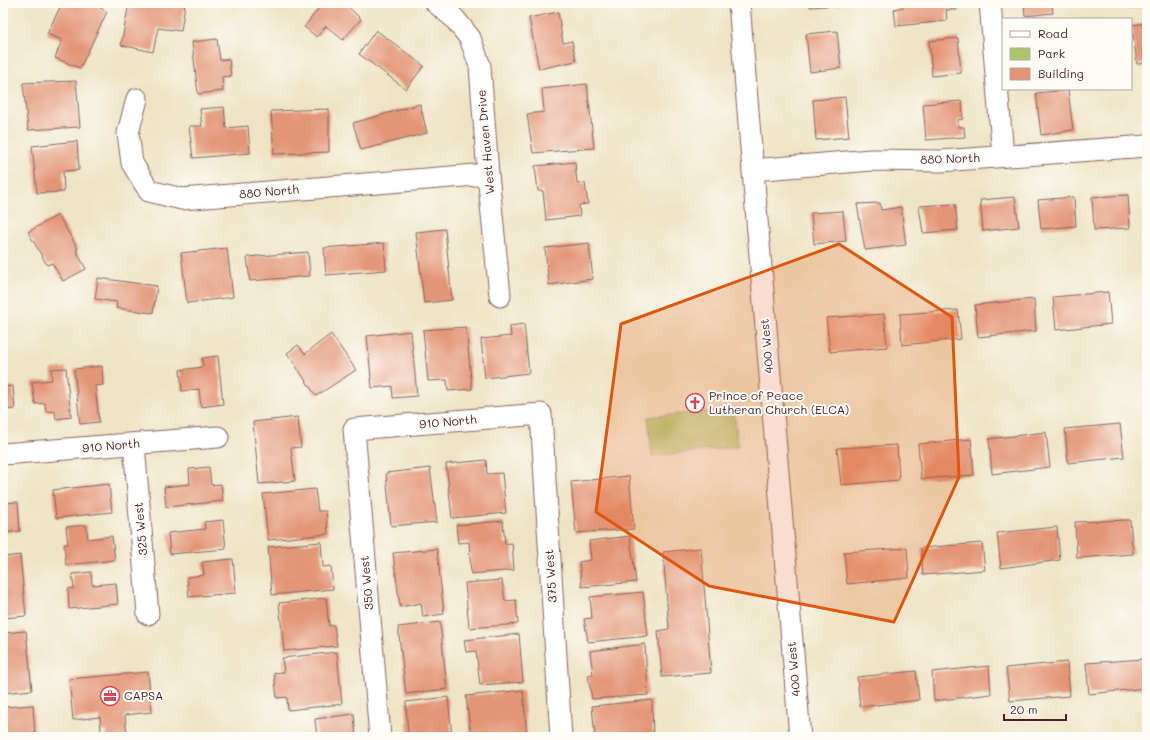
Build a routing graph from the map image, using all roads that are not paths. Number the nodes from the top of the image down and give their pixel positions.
1 (436, 3) edge
2 (739, 3) edge
3 (990, 3) edge
4 (137, 99) dead end
5 (1147, 146) edge
6 (1003, 156) junction
7 (753, 170) junction
8 (488, 174) junction
9 (500, 296) dead end
10 (541, 414) joint
11 (354, 429) joint
12 (218, 437) dead end
13 (134, 444) junction
14 (3, 454) edge
15 (148, 614) dead end
16 (380, 737) edge
17 (561, 737) edge
18 (800, 737) edge

1 - 8 street, West Haven Drive
2 - 7 street, 400 West
3 - 6 street
4 - 8 street, 880 North
5 - 6 street, 880 North
6 - 7 street, 880 North
7 - 18 street, 400 West
8 - 9 street, West Haven Drive
10 - 11 street, 910 North
10 - 17 street, 375 West
11 - 16 street, 350 West
12 - 13 street, 910 North
13 - 14 street, 910 North
13 - 15 street, 325 West

